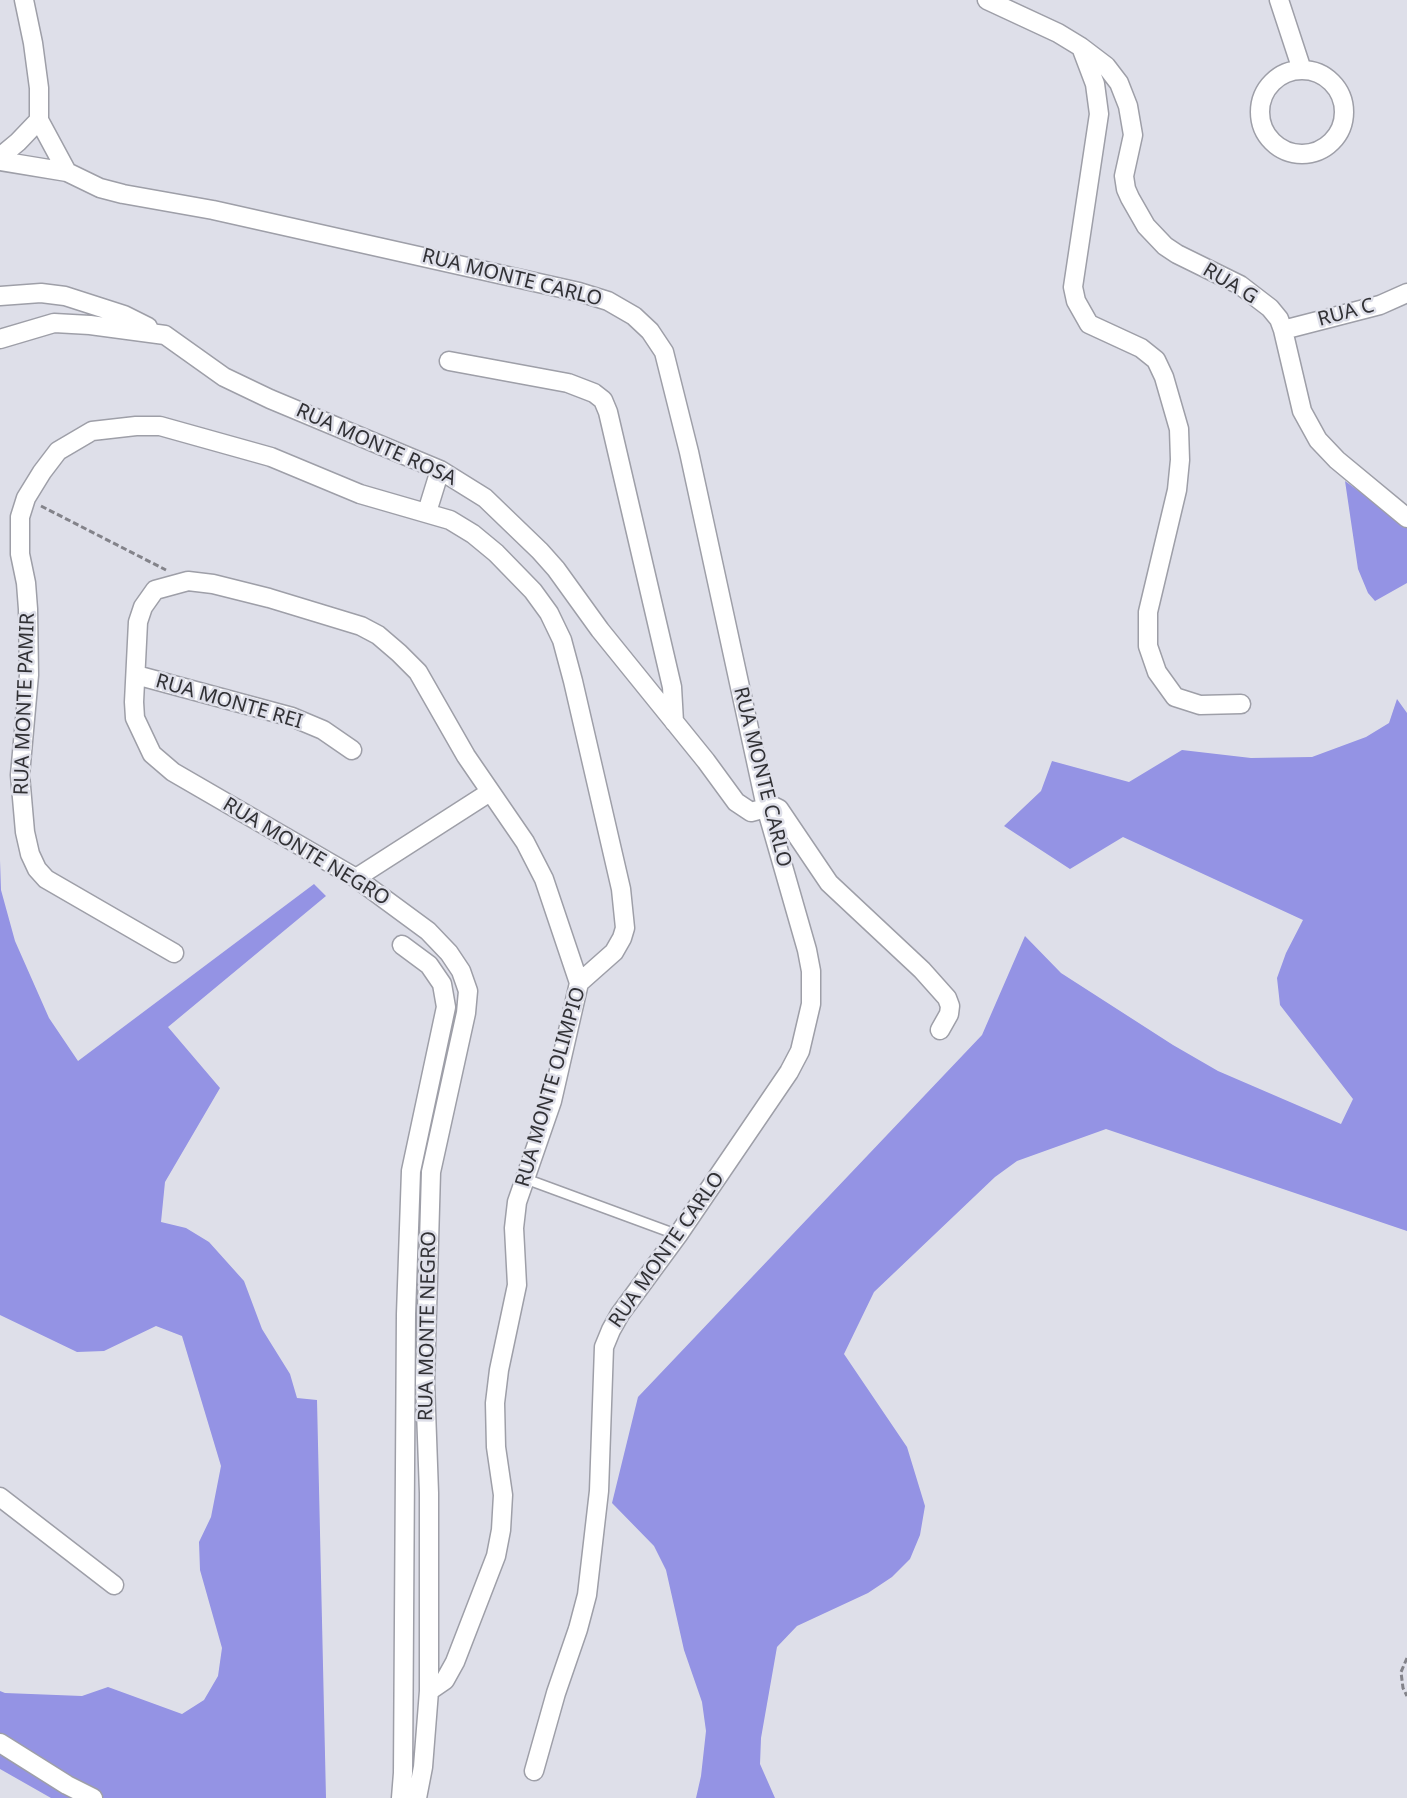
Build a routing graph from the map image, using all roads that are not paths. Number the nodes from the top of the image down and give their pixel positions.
1 (24, 0) edge
2 (987, 0) edge
3 (1279, 0) edge
4 (1081, 47) junction
5 (1302, 70) junction
6 (39, 120) junction
7 (0, 159) edge
8 (68, 172) junction
9 (1407, 292) edge
10 (0, 296) edge
11 (1283, 330) junction
12 (165, 335) junction
13 (0, 339) edge
14 (449, 361) dead end
15 (440, 470) junction
16 (427, 512) junction
17 (1407, 518) edge
18 (136, 675) junction
19 (1241, 704) dead end
20 (674, 723) junction
21 (352, 750) dead end
22 (490, 792) junction
23 (766, 807) junction
24 (356, 878) junction
25 (402, 945) dead end
26 (174, 953) dead end
27 (579, 983) junction
28 (940, 1030) dead end
29 (526, 1179) junction
30 (678, 1235) junction
31 (0, 1497) edge
32 (114, 1585) dead end
33 (429, 1691) junction
34 (0, 1743) edge
35 (534, 1771) dead end
36 (93, 1798) edge
37 (401, 1798) edge
38 (417, 1798) edge

1 - 6 street
2 - 4 street, RUA G
3 - 5 street
4 - 11 street, RUA G
4 - 19 street
5 - 5 street
6 - 7 street, RUA MONTE CARLO
6 - 8 street
7 - 8 street, RUA MONTE CARLO
8 - 23 street, RUA MONTE CARLO
9 - 11 street, RUA C
10 - 12 street
11 - 17 street, RUA G
12 - 13 street, RUA MONTE ROSA
12 - 15 street, RUA MONTE ROSA
14 - 20 street
15 - 16 street
15 - 20 street, RUA MONTE ROSA
16 - 26 street, RUA MONTE PAMIR
16 - 27 street, RUA MONTE OLIMPIO
18 - 21 street, RUA MONTE REI
18 - 22 street, RUA MONTE NEGRO
18 - 24 street, RUA MONTE NEGRO
20 - 23 street, RUA MONTE ROSA
22 - 24 street
22 - 27 street, RUA MONTE NEGRO
23 - 28 street
23 - 30 street, RUA MONTE CARLO
24 - 33 street, RUA MONTE NEGRO
25 - 37 street
27 - 29 street, RUA MONTE OLIMPIO
29 - 30 lane
29 - 33 street, RUA MONTE OLIMPIO
30 - 35 street, RUA MONTE CARLO
31 - 32 street
33 - 38 street, RUA MONTE NEGRO
34 - 36 street

